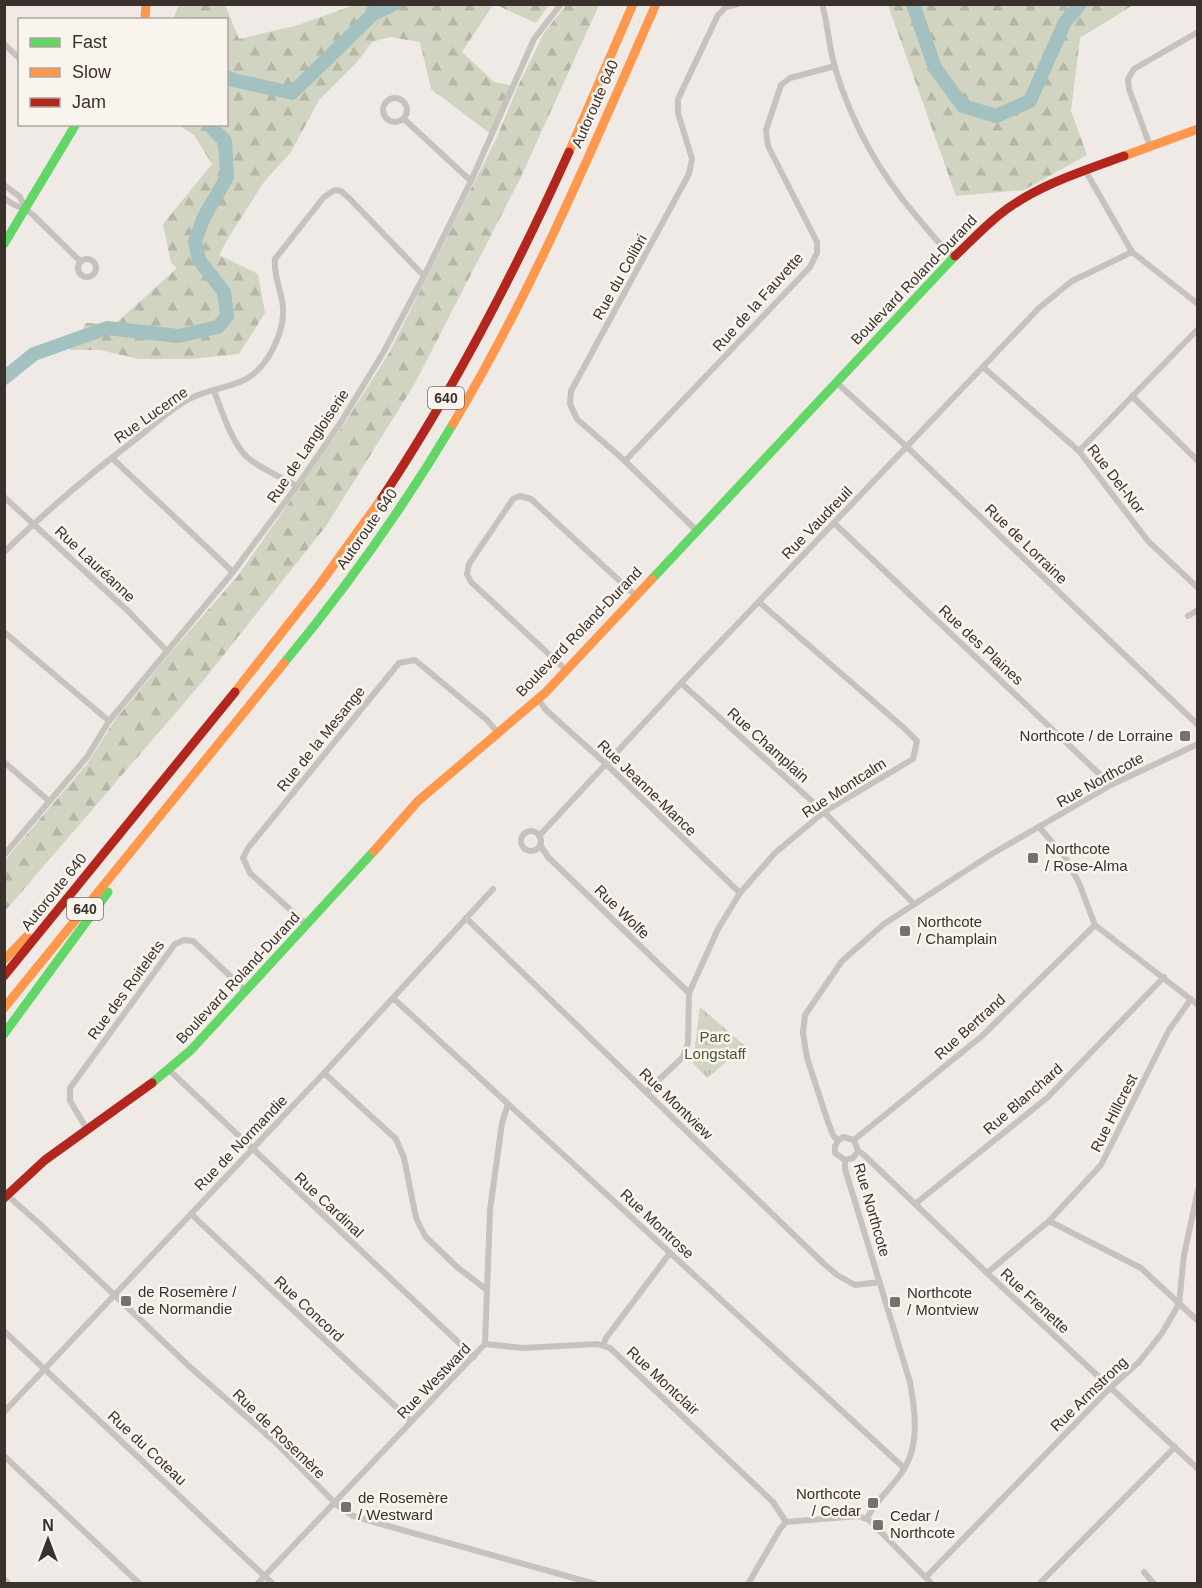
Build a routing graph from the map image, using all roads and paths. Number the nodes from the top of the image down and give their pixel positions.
1 (561, 4) edge
2 (633, 4) edge
3 (656, 4) edge
4 (738, 4) edge
5 (822, 4) edge
6 (1197, 32) edge
7 (4, 44) edge
8 (18, 57) edge
9 (835, 66) junction
10 (404, 119) dead end
11 (75, 126) edge
12 (1197, 129) edge
13 (1150, 146) junction
14 (1085, 170) junction
15 (471, 181) junction
16 (4, 185) edge
17 (4, 198) edge
18 (25, 209) junction
19 (4, 244) edge
20 (1132, 252) junction
21 (954, 257) junction
22 (80, 261) dead end
23 (424, 276) junction
24 (1197, 304) edge
25 (1197, 329) edge
26 (983, 367) junction
27 (836, 382) junction
28 (214, 391) junction
29 (1132, 396) junction
30 (907, 447) junction
31 (1079, 451) junction
32 (112, 458) junction
33 (625, 461) junction
34 (1197, 461) edge
35 (297, 486) junction
36 (4, 497) edge
37 (34, 523) junction
38 (834, 523) junction
39 (697, 531) junction
40 (4, 552) edge
41 (233, 572) junction
42 (1197, 588) edge
43 (636, 596) junction
44 (759, 602) junction
45 (1197, 610) edge
46 (1188, 616) dead end
47 (4, 632) edge
48 (167, 651) junction
49 (566, 670) junction
50 (681, 683) junction
51 (538, 699) junction
52 (109, 721) junction
53 (1197, 725) edge
54 (498, 733) junction
55 (1197, 744) edge
56 (4, 762) edge
57 (606, 764) junction
58 (1112, 785) junction
59 (48, 801) junction
60 (166, 810) junction
61 (824, 812) junction
62 (1040, 828) junction
63 (539, 836) junction
64 (540, 845) junction
65 (4, 855) edge
66 (92, 868) junction
67 (493, 889) dead end
68 (740, 893) junction
69 (913, 903) junction
70 (466, 918) junction
71 (307, 925) junction
72 (1095, 925) junction
73 (4, 960) edge
74 (4, 976) edge
75 (1164, 977) junction
76 (246, 991) junction
77 (689, 993) junction
78 (393, 998) junction
79 (1191, 999) junction
80 (1197, 1005) edge
81 (4, 1008) edge
82 (4, 1034) edge
83 (169, 1070) junction
84 (324, 1073) junction
85 (646, 1092) junction
86 (508, 1104) junction
87 (87, 1130) junction
88 (854, 1140) junction
89 (838, 1141) junction
90 (253, 1149) junction
91 (858, 1151) junction
92 (845, 1160) junction
93 (1197, 1190) edge
94 (6, 1197) edge
95 (915, 1204) junction
96 (191, 1214) junction
97 (1049, 1221) junction
98 (670, 1253) junction
99 (987, 1273) junction
100 (880, 1282) junction
101 (486, 1290) junction
102 (114, 1295) junction
103 (1179, 1304) junction
104 (1197, 1321) edge
105 (4, 1331) edge
106 (486, 1344) junction
107 (603, 1345) junction
108 (474, 1357) junction
109 (45, 1368) junction
110 (1110, 1388) junction
111 (4, 1412) edge
112 (411, 1421) junction
113 (1175, 1447) junction
114 (4, 1456) edge
115 (904, 1468) junction
116 (1197, 1469) edge
117 (334, 1503) junction
118 (867, 1518) junction
119 (786, 1522) junction
120 (1144, 1572) dead end
121 (265, 1576) junction
122 (926, 1577) junction
123 (4, 1579) edge
124 (576, 1581) edge
125 (9, 1584) edge
126 (140, 1584) edge
127 (257, 1584) edge
128 (273, 1584) edge
129 (595, 1584) edge
130 (748, 1584) edge
131 (932, 1584) edge
132 (1039, 1584) edge
133 (1154, 1584) edge

1 - 15 street, Rue de Langloiserie
2 - 66 main road, Autoroute 640 / 640
3 - 60 main road, Autoroute 640 / 640
4 - 33 street, Rue du Colibri
5 - 9 street
6 - 13 street
7 - 8 street
9 - 21 street
9 - 33 street, Rue de la Fauvette
10 - 15 street
11 - 18 main road
12 - 13 main road, Boulevard Roland-Durand
13 - 14 main road, Boulevard Roland-Durand
14 - 20 street
14 - 21 main road, Boulevard Roland-Durand
15 - 23 street, Rue de Langloiserie
16 - 18 street
17 - 18 street
18 - 19 main road
18 - 22 street
20 - 24 street
20 - 26 street, Rue Vaudreuil
21 - 27 main road, Boulevard Roland-Durand
23 - 28 street, Rue Lucerne
23 - 35 street, Rue de Langloiserie
25 - 29 street
26 - 30 street, Rue Vaudreuil
26 - 31 street, Rue Del-Nor
27 - 30 street, Rue de Lorraine
27 - 39 main road, Boulevard Roland-Durand
28 - 32 street, Rue Lucerne
28 - 35 street
29 - 31 street
29 - 34 street
30 - 38 street, Rue Vaudreuil
30 - 53 street, Rue de Lorraine
31 - 42 street, Rue Del-Nor
32 - 37 street, Rue Lucerne
32 - 41 street
33 - 39 street, Rue du Colibri
35 - 41 street, Rue de Langloiserie
36 - 37 street, Rue Lauréanne
37 - 40 street, Rue Lucerne
37 - 48 street, Rue Lauréanne
38 - 44 street, Rue Vaudreuil
38 - 58 street, Rue des Plaines
39 - 43 main road, Boulevard Roland-Durand
41 - 48 street, Rue de Langloiserie
43 - 49 main road, Boulevard Roland-Durand
43 - 49 street
44 - 50 street, Rue Vaudreuil
44 - 61 street, Rue Montcalm
45 - 46 street
47 - 52 street
48 - 52 street, Rue de Langloiserie
49 - 51 main road, Boulevard Roland-Durand
50 - 57 street, Rue Vaudreuil
50 - 61 street, Rue Champlain
51 - 54 main road, Boulevard Roland-Durand
51 - 57 street, Rue Jeanne-Mance
52 - 59 street, Rue de Langloiserie
54 - 71 main road, Boulevard Roland-Durand
54 - 71 street, Rue de la Mesange
55 - 58 street, Rue Northcote
56 - 59 street
57 - 63 street, Rue Vaudreuil
57 - 68 street, Rue Jeanne-Mance
58 - 62 street, Rue Northcote
59 - 65 street, Rue de Langloiserie
60 - 81 main road, Autoroute 640 / 640
60 - 82 main road
61 - 68 street, Rue Montcalm
61 - 69 street, Rue Champlain
62 - 69 street, Rue Northcote
62 - 72 street
63 - 64 street
63 - 64 street, Rue Wolfe
64 - 77 street, Rue Wolfe
66 - 73 main road
66 - 74 main road, Autoroute 640 / 640
67 - 70 street, Rue de Normandie
68 - 77 street, Rue Montcalm
69 - 89 street, Rue Northcote
70 - 78 street, Rue de Normandie
70 - 85 street, Rue Montview
71 - 76 main road, Boulevard Roland-Durand
72 - 75 street
72 - 88 street, Rue Bertrand
75 - 79 street
75 - 95 street, Rue Blanchard
76 - 83 main road, Boulevard Roland-Durand
76 - 87 street, Rue des Roitelets
77 - 85 street, Rue Montcalm
78 - 84 street, Rue de Normandie
78 - 86 street, Rue Montrose
79 - 80 street
79 - 97 street, Rue Hillcrest
83 - 87 main road, Boulevard Roland-Durand
83 - 90 street, Rue Cardinal
84 - 90 street, Rue de Normandie
84 - 101 street
85 - 100 street, Rue Montview
86 - 98 street, Rue Montrose
86 - 101 street, Rue Westward
87 - 94 main road, Boulevard Roland-Durand
88 - 89 street
88 - 91 street, Rue Frenette
89 - 92 street, Rue Northcote
90 - 96 street, Rue de Normandie
90 - 108 street, Rue Cardinal
91 - 92 street
91 - 95 street, Rue Frenette
92 - 100 street, Rue Northcote
93 - 103 street, Rue Armstrong
94 - 102 street, Rue de Rosemère
95 - 99 street, Rue Frenette
96 - 102 street, Rue de Normandie
96 - 112 street, Rue Concord
97 - 99 street, Rue Hillcrest
97 - 103 street
98 - 107 street
98 - 115 street, Rue Montrose
99 - 110 street, Rue Frenette
100 - 115 street, Rue Northcote
101 - 106 street, Rue Westward
102 - 109 street, Rue de Normandie
102 - 117 street, Rue de Rosemère
103 - 104 street
103 - 110 street, Rue Armstrong
105 - 109 street, Rue du Coteau
106 - 107 street
106 - 108 street, Rue Westward
107 - 119 street, Rue Montclair
108 - 112 street, Rue Westward
109 - 111 street, Rue de Normandie
109 - 121 street, Rue du Coteau
110 - 113 street, Rue Frenette
110 - 122 street, Rue Armstrong
112 - 117 street, Rue Westward
113 - 116 street, Rue Frenette
113 - 132 street
114 - 126 street
115 - 118 street, Rue Northcote
117 - 121 street, Rue Westward
117 - 124 street, Rue de Rosemère
118 - 119 street
118 - 122 street
119 - 130 street
120 - 133 street
121 - 127 street, Rue Westward
121 - 128 street, Rue du Coteau
122 - 131 street
123 - 125 street
124 - 129 street, Rue de Rosemère

